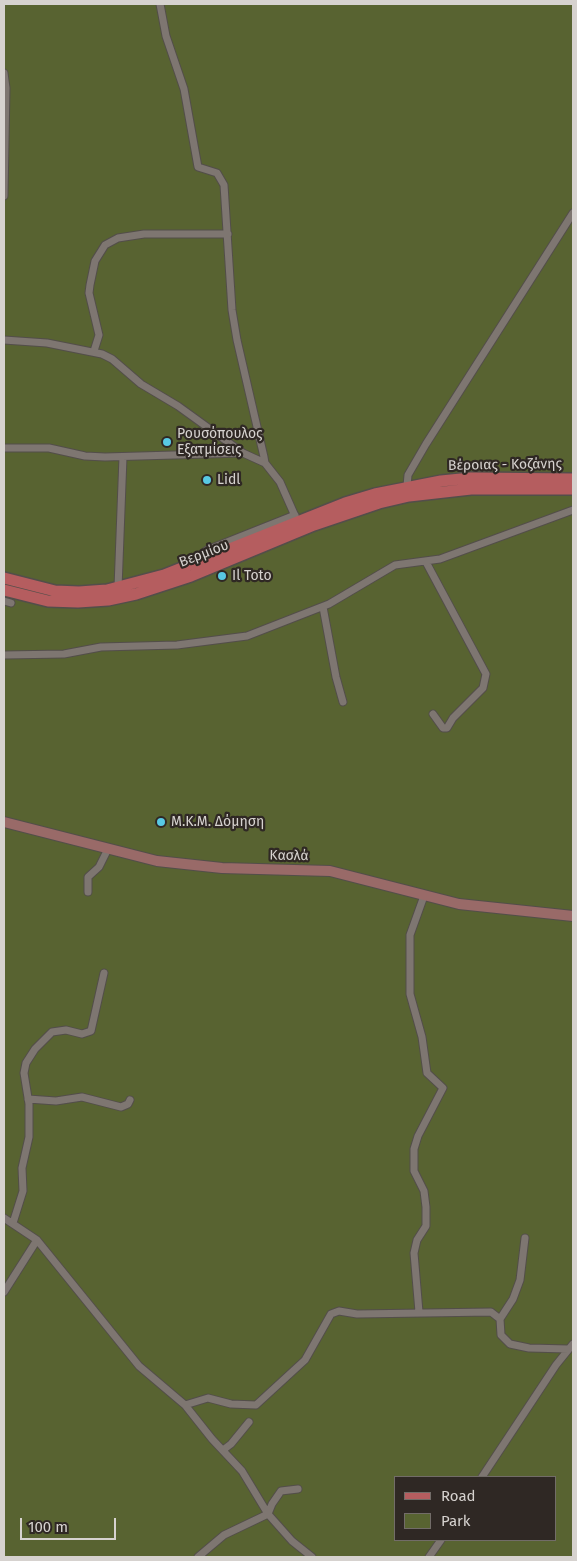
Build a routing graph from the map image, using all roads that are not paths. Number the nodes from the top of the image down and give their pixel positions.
1 (160, 4) edge
2 (4, 73) edge
3 (4, 196) edge
4 (573, 213) edge
5 (228, 234) junction
6 (4, 340) edge
7 (94, 351) junction
8 (4, 448) edge
9 (243, 453) junction
10 (123, 457) junction
11 (266, 463) junction
12 (573, 479) edge
13 (536, 488) junction
14 (573, 489) edge
15 (408, 491) junction
16 (573, 495) edge
17 (573, 510) edge
18 (298, 523) junction
19 (426, 562) junction
20 (4, 578) edge
21 (118, 588) junction
22 (4, 590) edge
23 (323, 607) junction
24 (4, 655) edge
25 (343, 702) dead end
26 (433, 714) dead end
27 (4, 822) edge
28 (108, 849) junction
29 (88, 892) dead end
30 (424, 896) junction
31 (573, 916) edge
32 (104, 973) dead end
33 (28, 1099) junction
34 (130, 1100) dead end
35 (4, 1218) edge
36 (12, 1223) junction
37 (525, 1238) dead end
38 (38, 1240) junction
39 (4, 1292) edge
40 (419, 1312) junction
41 (500, 1319) junction
42 (571, 1347) edge
43 (185, 1405) junction
44 (249, 1422) dead end
45 (223, 1450) junction
46 (483, 1476) edge
47 (298, 1489) dead end
48 (268, 1514) junction
49 (440, 1541) edge
50 (198, 1557) edge
51 (312, 1557) edge
52 (429, 1557) edge

1 - 5 street
2 - 3 street
4 - 15 street
5 - 7 street
5 - 11 street
6 - 7 street
7 - 9 street
8 - 10 street
9 - 10 street
9 - 11 street
10 - 21 street
11 - 18 street
12 - 15 main road, Βέροιας - Κοζάνης
13 - 14 main road, Βέροιας - Κοζάνης
13 - 15 main road, Βέροιας - Κοζάνης
13 - 16 street
15 - 18 main road, Βερμίου
17 - 19 street
18 - 21 main road, Βερμίου
18 - 22 main road, Βερμίου
19 - 23 street
19 - 26 street
20 - 21 main road, Βερμίου
23 - 24 street
23 - 25 street
27 - 28 street, Κασλά
28 - 29 street
28 - 30 street, Κασλά
30 - 31 street, Κασλά
30 - 40 street
32 - 33 street
33 - 34 street
33 - 36 street
35 - 36 street
36 - 38 street
37 - 41 street
38 - 39 street
38 - 43 street
40 - 41 street
40 - 43 street
41 - 42 street
42 - 46 street
43 - 45 street
44 - 45 street
45 - 48 street
47 - 48 street
48 - 50 street
48 - 51 street
49 - 52 street

